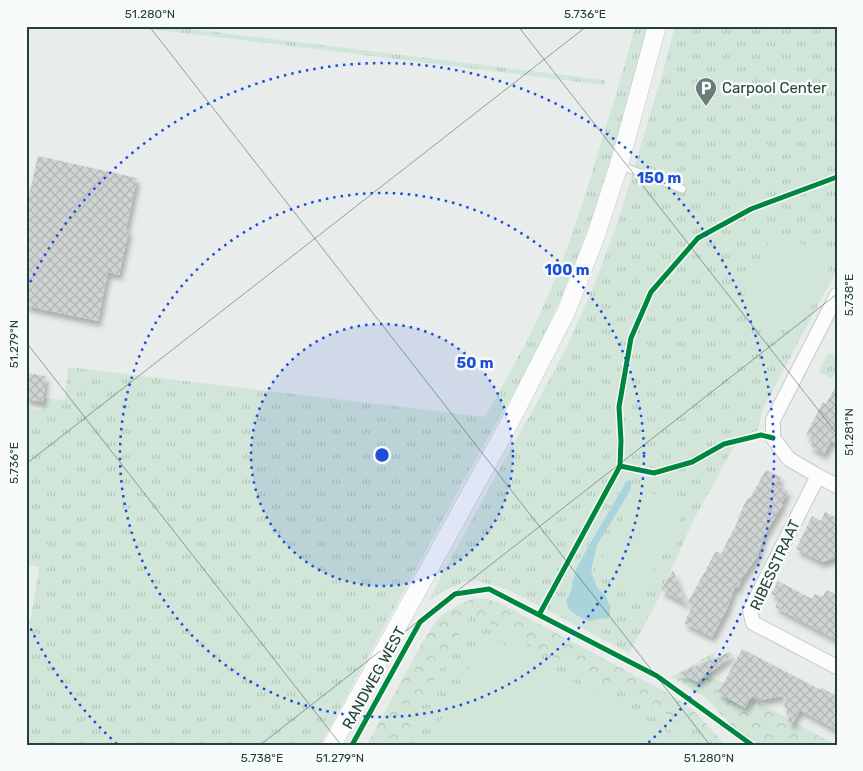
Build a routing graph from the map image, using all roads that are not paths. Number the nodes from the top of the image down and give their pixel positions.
1 (657, 26) edge
2 (619, 165) junction
3 (682, 189) dead end
4 (835, 300) edge
5 (818, 476) junction
6 (837, 486) edge
7 (837, 667) edge
8 (332, 745) edge

1 - 2 street, RANDWEG WEST
2 - 3 lane
2 - 8 street, RANDWEG WEST
4 - 5 street
5 - 6 street
5 - 7 street, RIBESSTRAAT

